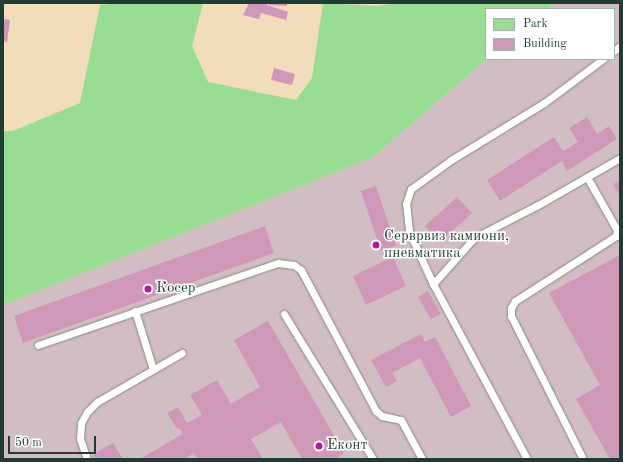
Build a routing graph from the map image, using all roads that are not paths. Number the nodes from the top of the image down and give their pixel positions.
1 (602, 60) edge
2 (620, 158) edge
3 (587, 177) junction
4 (433, 284) junction
5 (135, 311) junction
6 (284, 314) dead end
7 (38, 345) dead end
8 (182, 353) dead end
9 (153, 370) junction
10 (87, 459) edge
11 (373, 459) edge
12 (422, 459) edge
13 (527, 459) edge
14 (583, 459) edge

1 - 4 lane
2 - 3 lane
3 - 4 lane
3 - 14 lane
4 - 13 lane
5 - 7 lane
5 - 9 lane
5 - 12 lane
6 - 11 lane
8 - 9 lane
9 - 10 lane

